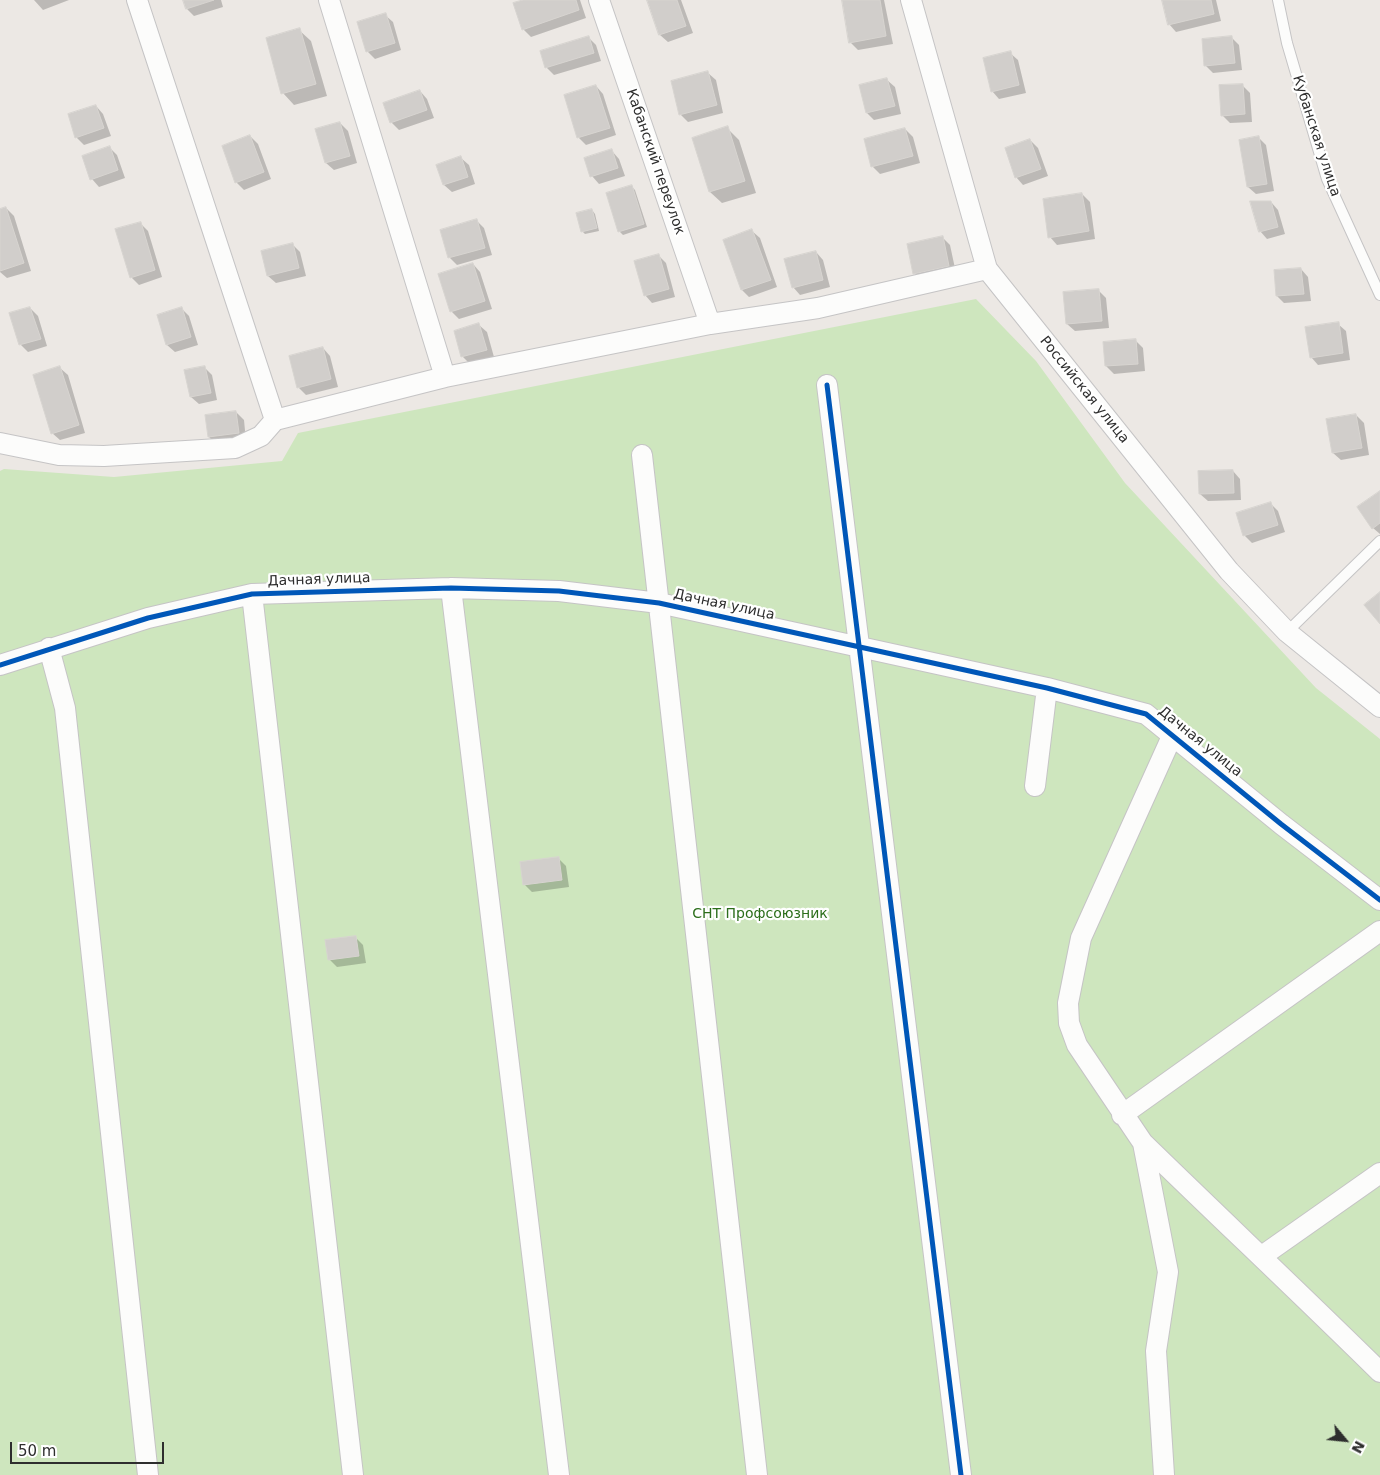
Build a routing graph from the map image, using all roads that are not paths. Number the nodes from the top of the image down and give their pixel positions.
1 (137, 0) edge
2 (330, 0) edge
3 (599, 0) edge
4 (911, 0) edge
5 (1278, 0) edge
6 (987, 269) junction
7 (1380, 295) edge
8 (710, 324) junction
9 (446, 377) junction
10 (827, 385) dead end
11 (275, 420) junction
12 (0, 443) edge
13 (642, 455) dead end
14 (1380, 540) edge
15 (451, 588) junction
16 (252, 594) junction
17 (659, 603) junction
18 (1288, 632) junction
19 (858, 645) junction
20 (49, 648) junction
21 (0, 665) edge
22 (1046, 688) junction
23 (1380, 707) edge
24 (1173, 734) junction
25 (1035, 786) dead end
26 (1380, 900) edge
27 (1380, 931) edge
28 (1122, 1115) junction
29 (1143, 1143) junction
30 (1380, 1173) edge
31 (1262, 1256) junction
32 (1380, 1372) edge
33 (148, 1475) edge
34 (353, 1475) edge
35 (559, 1475) edge
36 (757, 1475) edge
37 (961, 1475) edge
38 (1164, 1475) edge

1 - 11 street
2 - 9 street
3 - 8 street, Кабанский переулок
4 - 6 street, Российская улица
5 - 7 lane, Кубанская улица
6 - 8 street
6 - 18 street, Российская улица
8 - 9 street
9 - 11 street
10 - 19 street
11 - 12 street
13 - 17 street
14 - 18 lane
15 - 16 street, Дачная улица
15 - 17 street, Дачная улица
15 - 35 street
16 - 20 street, Дачная улица
16 - 34 street
17 - 19 street, Дачная улица
17 - 36 street
18 - 23 street, Российская улица
19 - 22 street, Дачная улица
19 - 37 street
20 - 21 street, Дачная улица
20 - 33 street
22 - 24 street, Дачная улица
22 - 25 street
24 - 26 street, Дачная улица
24 - 28 street
27 - 28 street
28 - 29 street
29 - 31 street
29 - 38 street
30 - 31 street
31 - 32 street

